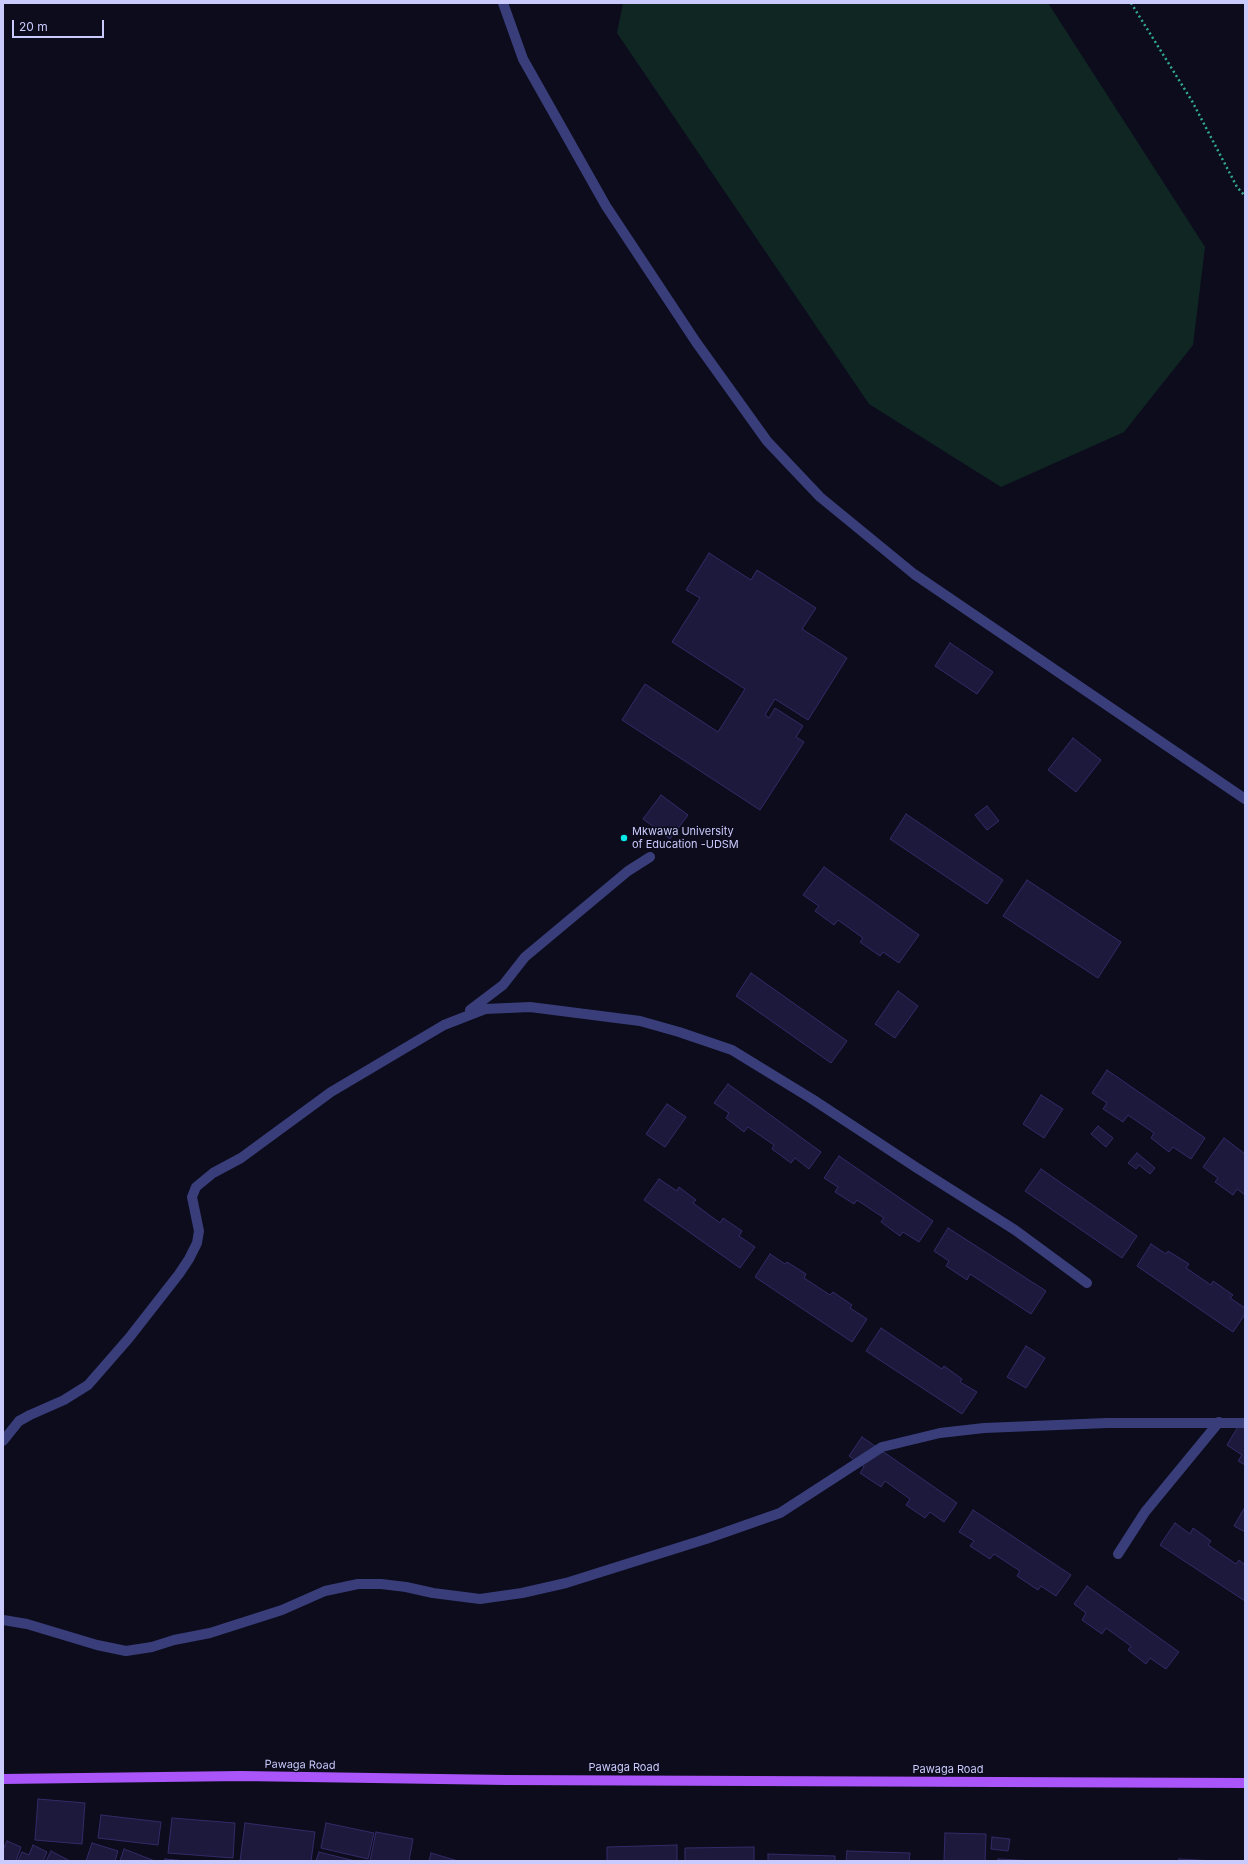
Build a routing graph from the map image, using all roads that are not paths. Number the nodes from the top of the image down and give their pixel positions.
1 (503, 3) edge
2 (1245, 799) edge
3 (650, 857) dead end
4 (459, 1019) junction
5 (1087, 1283) dead end
6 (1219, 1422) junction
7 (1245, 1423) edge
8 (3, 1441) edge
9 (1118, 1554) dead end
10 (3, 1620) edge
11 (3, 1779) edge
12 (1245, 1783) edge

1 - 2 street
3 - 4 street
4 - 5 street
4 - 8 street
6 - 7 street
6 - 9 street
6 - 10 street
11 - 12 main road, Pawaga Road

